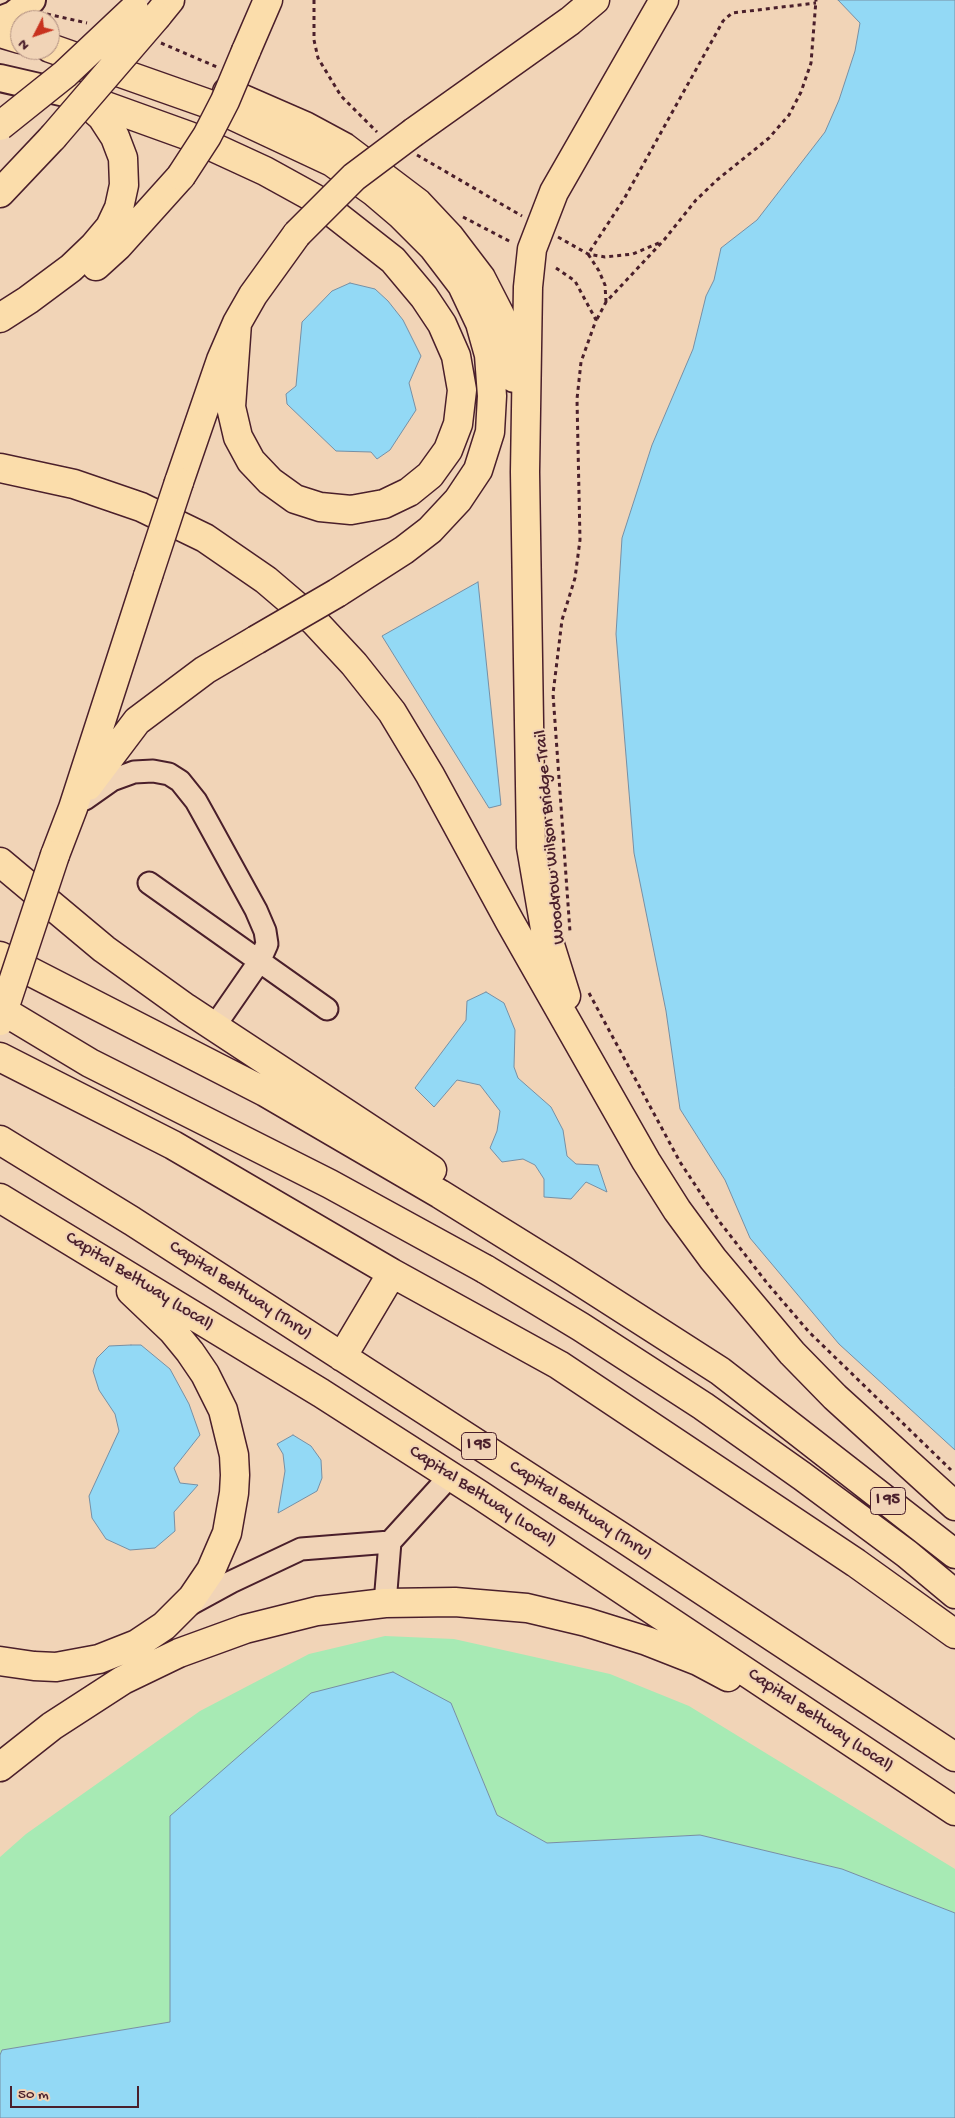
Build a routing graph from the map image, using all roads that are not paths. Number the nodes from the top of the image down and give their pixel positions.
1 (32, 0) edge
2 (268, 0) edge
3 (594, 0) edge
4 (664, 0) edge
5 (151, 6) edge
6 (0, 20) edge
7 (60, 49) edge
8 (60, 51) edge
9 (0, 78) edge
10 (78, 96) junction
11 (0, 126) edge
12 (0, 193) edge
13 (0, 318) edge
14 (237, 323) junction
15 (0, 338) edge
16 (0, 468) edge
17 (525, 472) junction
18 (73, 808) junction
19 (0, 862) edge
20 (149, 883) dead end
21 (0, 956) edge
22 (259, 962) junction
23 (0, 1009) edge
24 (326, 1009) dead end
25 (0, 1020) edge
26 (214, 1027) junction
27 (0, 1057) edge
28 (606, 1089) junction
29 (0, 1140) edge
30 (0, 1198) edge
31 (52, 1228) junction
32 (392, 1273) junction
33 (342, 1357) junction
34 (720, 1372) junction
35 (450, 1476) junction
36 (955, 1506) edge
37 (390, 1542) junction
38 (955, 1554) edge
39 (955, 1594) edge
40 (385, 1603) junction
41 (184, 1607) junction
42 (955, 1634) edge
43 (0, 1661) edge
44 (845, 1739) junction
45 (955, 1757) edge
46 (0, 1767) edge
47 (955, 1810) edge

1 - 6 main road
2 - 15 highway, bridge
3 - 14 highway, bridge
4 - 17 highway
5 - 11 highway, bridge
5 - 12 highway, bridge
7 - 17 highway
8 - 18 highway, bridge
9 - 10 main road
10 - 13 highway
10 - 14 highway
14 - 18 highway, bridge
16 - 28 highway
17 - 28 highway
18 - 22 lane
18 - 25 highway, bridge
19 - 26 highway
20 - 22 lane
21 - 34 highway, I 95
22 - 24 lane
22 - 26 lane
23 - 39 highway, bridge
26 - 34 highway
27 - 32 highway
28 - 36 highway
29 - 33 highway, Capital Beltway (Thru) / I 95
30 - 31 highway, Capital Beltway (Local) / I 95
31 - 35 highway, Capital Beltway (Local) / I 95
31 - 41 highway
32 - 33 highway
32 - 42 highway
33 - 45 highway, Capital Beltway (Thru) / I 95
34 - 38 highway, I 95
35 - 37 lane
35 - 44 highway, Capital Beltway (Local) / I 95
37 - 40 lane
37 - 41 lane
40 - 44 highway
40 - 46 highway
41 - 43 highway
44 - 47 highway, Capital Beltway (Local) / I 95

